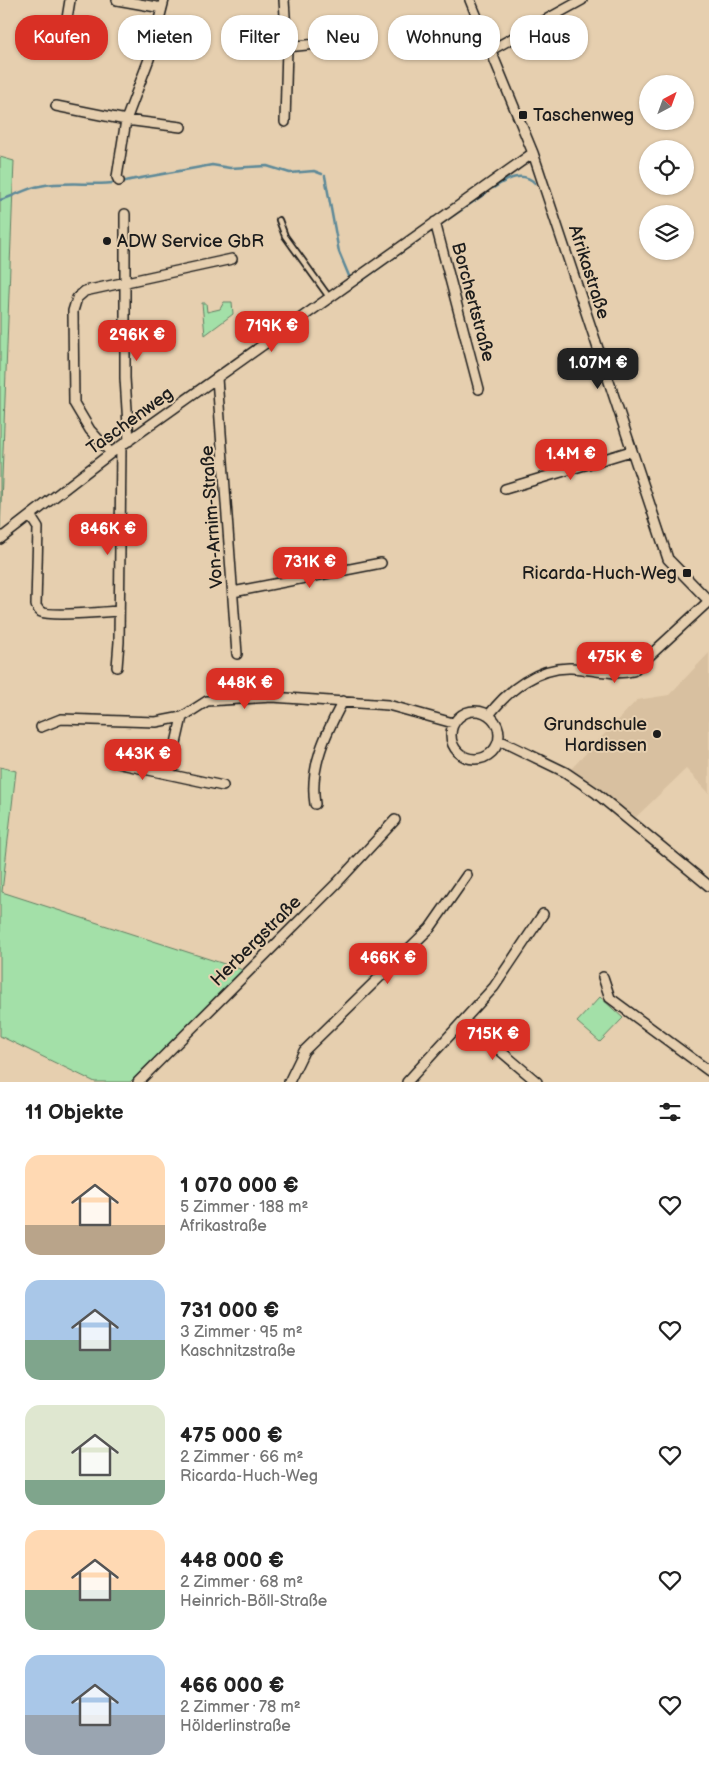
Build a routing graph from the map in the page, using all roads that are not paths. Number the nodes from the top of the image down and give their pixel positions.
1 (70, 0) edge
2 (117, 0) edge
3 (284, 0) edge
4 (470, 0) edge
5 (582, 0) edge
6 (163, 4) edge
7 (68, 15) edge
8 (285, 15) edge
9 (476, 15) edge
10 (500, 45) edge
11 (287, 60) edge
12 (495, 60) edge
13 (56, 106) dead end
14 (126, 120) junction
15 (285, 122) dead end
16 (181, 127) dead end
17 (533, 152) junction
18 (118, 181) dead end
19 (125, 214) dead end
20 (279, 220) dead end
21 (435, 222) junction
22 (232, 259) dead end
23 (124, 283) junction
24 (330, 298) junction
25 (217, 378) junction
26 (479, 390) dead end
27 (125, 444) junction
28 (631, 451) junction
29 (111, 453) junction
30 (505, 489) dead end
31 (31, 516) junction
32 (0, 538) edge
33 (381, 563) dead end
34 (234, 592) junction
35 (709, 601) edge
36 (118, 612) junction
37 (237, 654) dead end
38 (117, 667) dead end
39 (342, 701) junction
40 (489, 715) junction
41 (182, 718) junction
42 (453, 723) junction
43 (41, 727) dead end
44 (499, 740) junction
45 (121, 764) dead end
46 (169, 774) junction
47 (223, 786) dead end
48 (315, 804) dead end
49 (394, 820) dead end
50 (467, 875) dead end
51 (709, 886) edge
52 (543, 914) dead end
53 (604, 977) dead end
54 (464, 1020) junction
55 (709, 1071) edge
56 (138, 1082) edge
57 (289, 1082) edge
58 (407, 1082) edge
59 (537, 1082) edge

1 - 7 street
2 - 6 street
3 - 8 street
4 - 9 street, Afrikastraße
5 - 10 street
6 - 14 street
11 - 15 street
12 - 17 street, Afrikastraße
13 - 14 street
14 - 16 street
14 - 18 street
17 - 21 street, Taschenweg
17 - 28 street, Afrikastraße
19 - 23 street
20 - 24 lane
21 - 24 street, Taschenweg
21 - 26 street, Borchertstraße
22 - 23 street
23 - 27 street
23 - 29 street
24 - 25 street, Taschenweg
25 - 27 street, Taschenweg
25 - 34 street, Von-Arnim-Straße
27 - 29 street, Taschenweg
27 - 36 street
28 - 30 street
28 - 35 street, Afrikastraße
29 - 31 street, Taschenweg
31 - 32 street, Taschenweg
31 - 36 street
33 - 34 street
34 - 37 street, Von-Arnim-Straße
35 - 40 street
36 - 38 street
39 - 41 street
39 - 42 street
39 - 48 street
40 - 42 street
40 - 44 street
41 - 43 street
41 - 46 street
42 - 44 street
44 - 51 street
45 - 46 street
46 - 47 street
49 - 56 street, Herbergstraße
50 - 57 street
52 - 54 street
53 - 55 street
54 - 58 street
54 - 59 street

